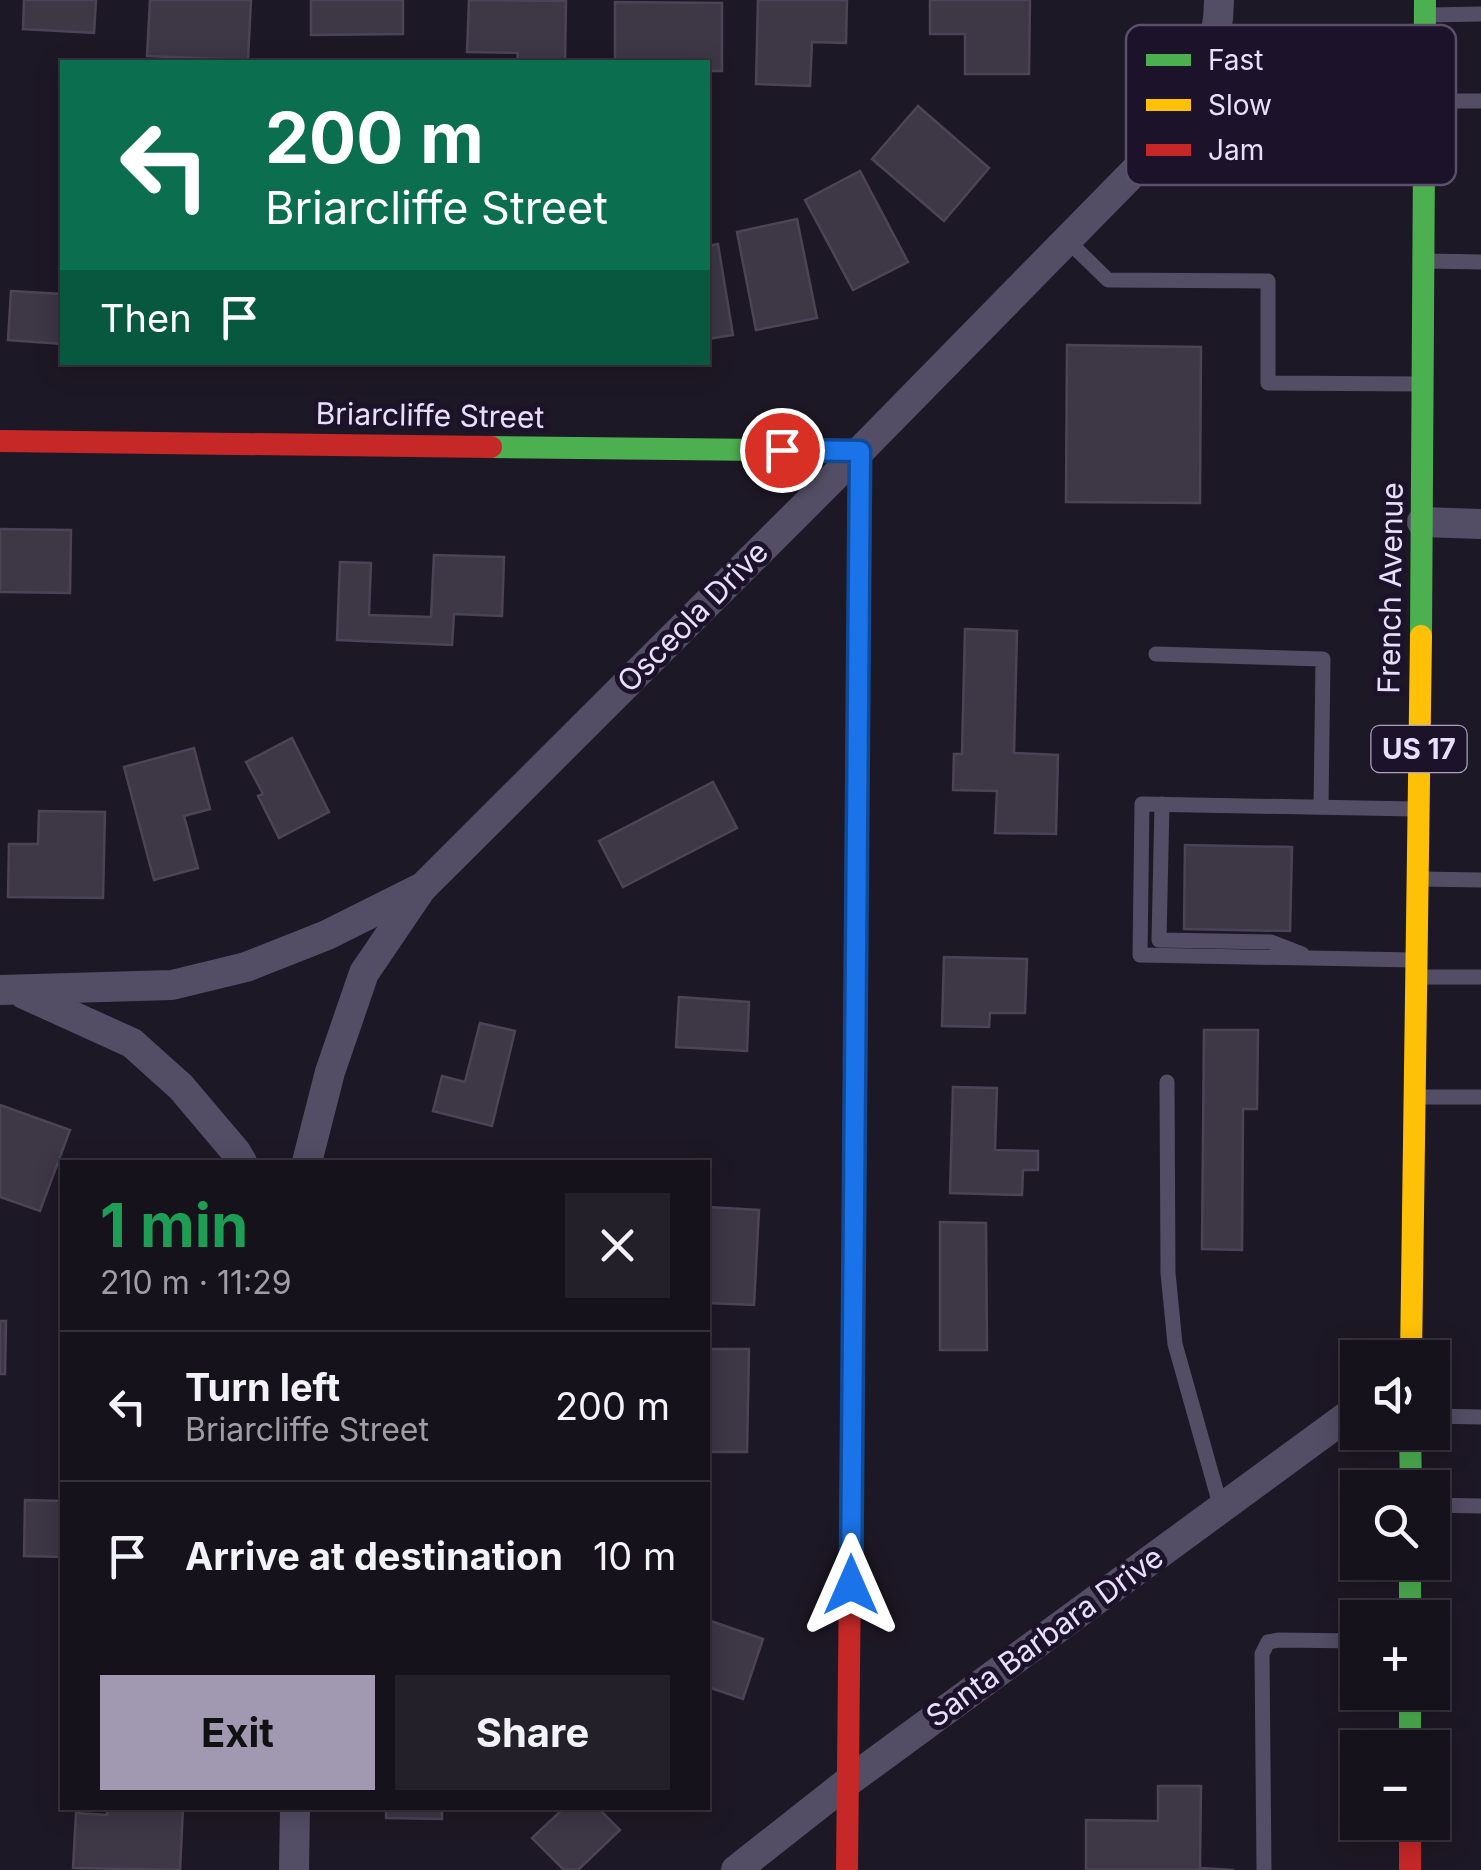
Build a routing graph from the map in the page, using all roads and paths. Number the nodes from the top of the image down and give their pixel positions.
1 (1219, 0) edge
2 (1425, 8) edge
3 (1481, 14) edge
4 (1218, 25) edge
5 (1126, 179) edge
6 (1424, 185) edge
7 (1066, 240) junction
8 (1424, 261) junction
9 (1481, 262) edge
10 (1422, 384) junction
11 (0, 441) edge
12 (860, 451) junction
13 (1422, 522) junction
14 (1481, 524) edge
15 (1156, 654) dead end
16 (1162, 804) junction
17 (1321, 807) junction
18 (1418, 809) junction
19 (1417, 879) junction
20 (1481, 880) edge
21 (422, 887) junction
22 (1314, 958) junction
23 (1416, 968) junction
24 (1481, 978) edge
25 (8, 990) edge
26 (1166, 1082) dead end
27 (1414, 1097) junction
28 (1481, 1097) edge
29 (241, 1160) edge
30 (308, 1160) edge
31 (1411, 1340) edge
32 (1450, 1416) edge
33 (1481, 1417) edge
34 (1340, 1421) edge
35 (1450, 1505) edge
36 (1481, 1506) edge
37 (1221, 1508) junction
38 (1340, 1641) edge
39 (849, 1781) junction
40 (294, 1810) edge
41 (1410, 1840) edge
42 (294, 1870) edge
43 (736, 1870) edge
44 (848, 1870) edge
45 (1264, 1870) edge
46 (1410, 1870) edge

1 - 4 street, Osceola Drive
2 - 3 lane
5 - 7 street, Osceola Drive
6 - 8 street, French Avenue / US 17
7 - 10 lane
7 - 12 street, Osceola Drive
8 - 9 lane
8 - 10 street, French Avenue / US 17
10 - 13 street, French Avenue / US 17
11 - 12 street, Briarcliffe Street
12 - 21 street, Osceola Drive
12 - 39 street
13 - 14 street
13 - 18 street, French Avenue / US 17
15 - 17 lane
16 - 17 lane
16 - 22 lane
16 - 22 lane
17 - 18 lane
18 - 19 street, French Avenue / US 17
19 - 20 lane
19 - 23 street, French Avenue / US 17
21 - 25 street, Osceola Drive
21 - 30 street
22 - 23 lane
23 - 24 lane
23 - 27 street, French Avenue / US 17
25 - 29 street
26 - 37 lane
27 - 28 lane
27 - 31 street, French Avenue / US 17
32 - 33 lane
34 - 37 street, Santa Barbara Drive
35 - 36 lane
37 - 39 street, Santa Barbara Drive
38 - 45 lane
39 - 43 street, Santa Barbara Drive
39 - 44 street
40 - 42 street
41 - 46 street

